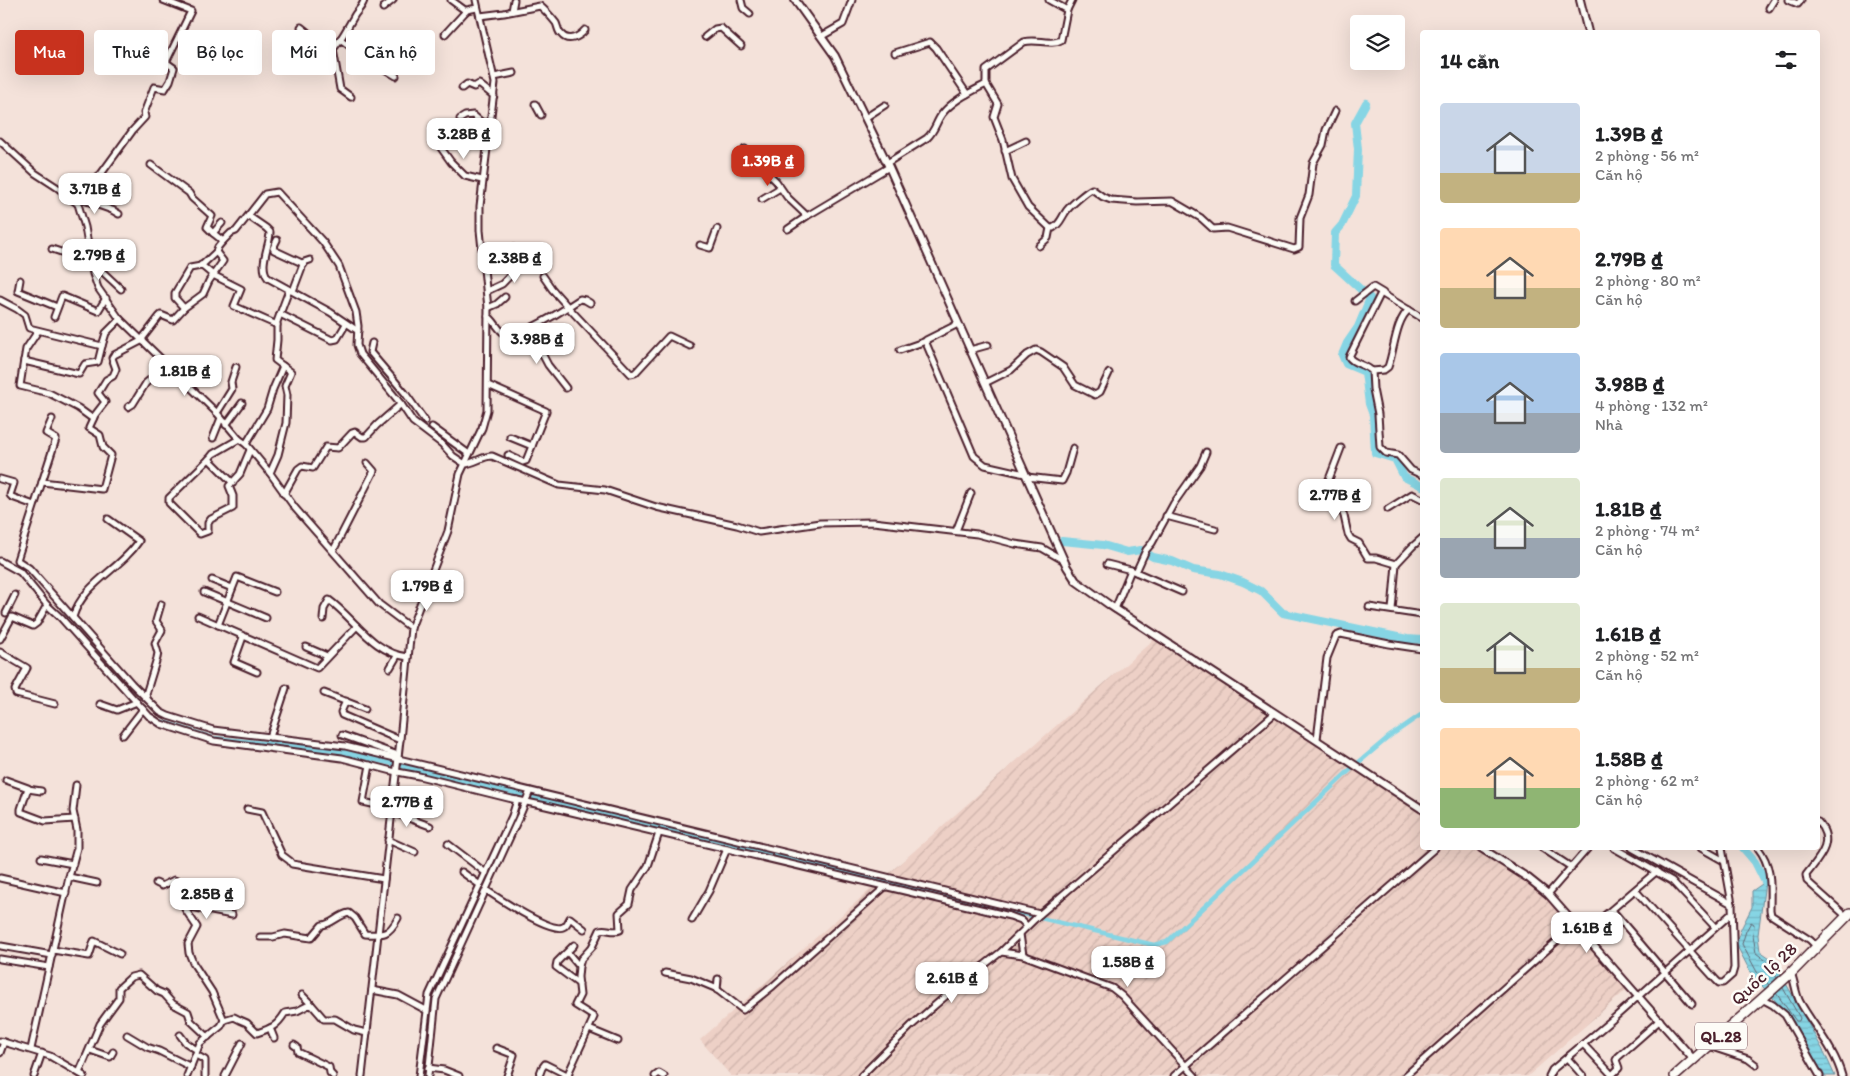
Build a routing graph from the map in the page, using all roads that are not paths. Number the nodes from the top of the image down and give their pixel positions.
1 (163, 0) edge
2 (364, 0) edge
3 (393, 0) edge
4 (451, 0) edge
5 (476, 0) edge
6 (514, 0) edge
7 (741, 0) edge
8 (795, 0) edge
9 (852, 0) edge
10 (1049, 0) edge
11 (1072, 0) edge
12 (1580, 0) edge
13 (1774, 0) edge
14 (1788, 0) edge
15 (1801, 0) edge
16 (383, 8) dead end
17 (478, 8) junction
18 (1769, 8) dead end
19 (1067, 10) junction
20 (466, 11) junction
21 (512, 11) junction
22 (750, 14) dead end
23 (480, 16) junction
24 (301, 26) dead end
25 (306, 30) edge
26 (585, 30) dead end
27 (1588, 30) edge
28 (445, 34) dead end
29 (822, 36) junction
30 (706, 37) dead end
31 (340, 39) junction
32 (336, 45) edge
33 (741, 46) dead end
34 (895, 53) dead end
35 (336, 66) edge
36 (514, 73) dead end
37 (396, 76) dead end
38 (494, 77) junction
39 (986, 84) junction
40 (462, 88) dead end
41 (967, 94) junction
42 (494, 96) junction
43 (352, 97) dead end
44 (535, 104) dead end
45 (885, 105) dead end
46 (1335, 111) dead end
47 (541, 115) dead end
48 (865, 118) junction
49 (460, 119) dead end
50 (490, 124) junction
51 (0, 141) edge
52 (1026, 142) dead end
53 (441, 148) dead end
54 (745, 149) dead end
55 (1005, 151) junction
56 (152, 165) dead end
57 (888, 165) junction
58 (482, 180) junction
59 (780, 188) junction
60 (762, 199) dead end
61 (79, 202) junction
62 (120, 214) dead end
63 (807, 216) junction
64 (250, 217) dead end
65 (222, 222) dead end
66 (1050, 228) junction
67 (717, 229) dead end
68 (788, 229) dead end
69 (213, 233) junction
70 (277, 240) dead end
71 (224, 242) junction
72 (700, 245) dead end
73 (1039, 246) dead end
74 (52, 250) dead end
75 (88, 250) junction
76 (483, 251) junction
77 (216, 252) junction
78 (89, 259) junction
79 (310, 260) dead end
80 (304, 264) junction
81 (202, 265) junction
82 (213, 274) junction
83 (543, 276) dead end
84 (20, 280) dead end
85 (121, 288) dead end
86 (292, 291) junction
87 (487, 291) junction
88 (1383, 293) junction
89 (505, 297) dead end
90 (106, 298) junction
91 (0, 300) edge
92 (1355, 301) dead end
93 (590, 303) dead end
94 (57, 307) junction
95 (568, 307) junction
96 (184, 308) junction
97 (488, 308) junction
98 (1409, 310) junction
99 (280, 314) junction
100 (488, 316) junction
101 (54, 317) dead end
102 (1420, 317) edge
103 (120, 319) junction
104 (346, 324) junction
105 (958, 324) junction
106 (276, 325) junction
107 (529, 329) junction
108 (38, 331) junction
109 (358, 331) junction
110 (143, 340) junction
111 (926, 341) junction
112 (372, 343) dead end
113 (988, 345) dead end
114 (102, 346) junction
115 (690, 346) dead end
116 (900, 350) dead end
117 (970, 350) junction
118 (24, 360) junction
119 (198, 362) dead end
120 (168, 365) junction
121 (282, 366) junction
122 (236, 367) dead end
123 (1372, 371) junction
124 (1109, 373) dead end
125 (182, 380) junction
126 (985, 383) junction
127 (488, 385) junction
128 (566, 388) dead end
129 (242, 403) dead end
130 (401, 404) junction
131 (128, 407) dead end
132 (217, 413) junction
133 (221, 418) junction
134 (52, 419) dead end
135 (93, 419) junction
136 (425, 421) dead end
137 (226, 425) junction
138 (432, 427) dead end
139 (510, 437) dead end
140 (213, 438) dead end
141 (239, 439) junction
142 (246, 444) junction
143 (532, 446) junction
144 (1073, 448) dead end
145 (1341, 448) dead end
146 (250, 450) junction
147 (1206, 452) dead end
148 (508, 455) dead end
149 (467, 459) junction
150 (210, 460) junction
151 (367, 463) dead end
152 (270, 473) junction
153 (1420, 474) edge
154 (1026, 475) junction
155 (0, 479) edge
156 (42, 482) junction
157 (233, 483) junction
158 (971, 493) dead end
159 (284, 494) junction
160 (1420, 497) edge
161 (34, 505) junction
162 (1388, 509) dead end
163 (1166, 516) junction
164 (108, 519) dead end
165 (958, 526) junction
166 (1216, 529) dead end
167 (1420, 540) edge
168 (333, 550) junction
169 (0, 560) edge
170 (1064, 560) junction
171 (1107, 564) dead end
172 (1396, 564) junction
173 (1133, 571) junction
174 (212, 580) dead end
175 (232, 588) junction
176 (204, 592) dead end
177 (275, 592) dead end
178 (1182, 592) dead end
179 (15, 594) dead end
180 (227, 602) junction
181 (162, 604) dead end
182 (47, 605) junction
183 (1369, 606) dead end
184 (1115, 609) junction
185 (1392, 610) junction
186 (0, 611) edge
187 (6, 613) junction
188 (1420, 615) edge
189 (198, 616) dead end
190 (12, 617) junction
191 (73, 617) junction
192 (266, 618) dead end
193 (323, 619) dead end
194 (218, 625) junction
195 (357, 626) junction
196 (411, 628) junction
197 (243, 637) junction
198 (0, 639) edge
199 (306, 647) dead end
200 (1420, 649) edge
201 (0, 652) edge
202 (327, 656) junction
203 (397, 656) junction
204 (408, 657) junction
205 (390, 668) dead end
206 (257, 672) dead end
207 (286, 688) dead end
208 (324, 693) dead end
209 (147, 699) junction
210 (346, 701) junction
211 (136, 702) junction
212 (55, 704) dead end
213 (100, 704) dead end
214 (143, 709) junction
215 (365, 709) dead end
216 (1274, 714) junction
217 (342, 734) dead end
218 (124, 736) dead end
219 (270, 737) junction
220 (1317, 739) junction
221 (400, 740) junction
222 (397, 764) junction
223 (370, 765) junction
224 (6, 780) dead end
225 (76, 785) dead end
226 (28, 788) junction
227 (42, 791) dead end
228 (527, 797) junction
229 (517, 800) junction
230 (386, 807) dead end
231 (1420, 808) edge
232 (247, 809) dead end
233 (392, 812) junction
234 (75, 819) junction
235 (1820, 825) edge
236 (430, 826) dead end
237 (658, 833) junction
238 (388, 840) junction
239 (448, 844) dead end
240 (727, 849) junction
241 (1433, 850) edge
242 (1484, 850) edge
243 (1545, 850) edge
244 (1586, 850) edge
245 (1618, 850) edge
246 (1636, 850) edge
247 (1705, 850) edge
248 (1722, 850) edge
249 (1760, 850) edge
250 (414, 852) dead end
251 (41, 858) dead end
252 (1724, 861) junction
253 (73, 864) junction
254 (1571, 867) junction
255 (1657, 871) junction
256 (462, 872) dead end
257 (486, 872) junction
258 (69, 877) junction
259 (0, 878) edge
260 (384, 879) junction
261 (97, 883) dead end
262 (156, 883) dead end
263 (480, 885) junction
264 (885, 887) junction
265 (486, 890) junction
266 (1635, 890) junction
267 (66, 893) junction
268 (1548, 894) junction
269 (207, 898) dead end
270 (1732, 904) junction
271 (186, 906) junction
272 (204, 909) junction
273 (1612, 910) junction
274 (1732, 913) junction
275 (1040, 914) junction
276 (232, 915) dead end
277 (1848, 915) edge
278 (398, 918) dead end
279 (692, 920) dead end
280 (1575, 925) junction
281 (1027, 926) junction
282 (1715, 927) junction
283 (584, 929) dead end
284 (378, 934) junction
285 (1020, 934) junction
286 (1583, 934) junction
287 (260, 937) dead end
288 (574, 945) dead end
289 (1, 946) edge
290 (1818, 947) junction
291 (1689, 950) junction
292 (53, 952) junction
293 (1001, 952) junction
294 (568, 953) junction
295 (120, 954) dead end
296 (1023, 955) junction
297 (0, 959) edge
298 (579, 966) junction
299 (49, 968) junction
300 (1665, 972) junction
301 (665, 973) dead end
302 (1788, 976) junction
303 (718, 979) dead end
304 (579, 984) junction
305 (372, 990) junction
306 (717, 990) junction
307 (302, 996) dead end
308 (1638, 996) junction
309 (428, 998) junction
310 (1764, 998) junction
311 (436, 999) junction
312 (311, 1004) junction
313 (1692, 1004) dead end
314 (426, 1010) junction
315 (224, 1020) junction
316 (1660, 1020) junction
317 (270, 1028) junction
318 (589, 1029) junction
319 (367, 1033) junction
320 (127, 1035) dead end
321 (180, 1035) dead end
322 (208, 1037) junction
323 (274, 1038) dead end
324 (2, 1041) edge
325 (618, 1041) dead end
326 (242, 1043) dead end
327 (1584, 1044) junction
328 (294, 1045) dead end
329 (1709, 1046) junction
330 (496, 1048) dead end
331 (31, 1049) junction
332 (90, 1050) junction
333 (113, 1052) dead end
334 (197, 1052) junction
335 (0, 1053) edge
336 (42, 1053) junction
337 (1567, 1058) junction
338 (1694, 1060) junction
339 (1186, 1066) junction
340 (1756, 1066) dead end
341 (191, 1067) junction
342 (428, 1068) junction
343 (82, 1074) edge
344 (329, 1075) edge
345 (567, 1075) edge
346 (34, 1076) edge
347 (187, 1076) edge
348 (205, 1076) edge
349 (225, 1076) edge
350 (362, 1076) edge
351 (419, 1076) edge
352 (428, 1076) edge
353 (459, 1076) edge
354 (507, 1076) edge
355 (538, 1076) edge
356 (655, 1076) edge
357 (664, 1076) edge
358 (861, 1076) edge
359 (1174, 1076) edge
360 (1196, 1076) edge
361 (1405, 1076) edge
362 (1550, 1076) edge
363 (1583, 1076) edge
364 (1675, 1076) edge
365 (1820, 1076) edge
366 (1842, 1076) edge

1 - 61 street
2 - 31 street
3 - 16 street
4 - 20 street
5 - 17 street
6 - 21 street
7 - 22 street
8 - 29 street
9 - 29 street
10 - 19 street
11 - 19 street
12 - 27 street
13 - 18 street
14 - 15 street
17 - 20 street
17 - 23 street
19 - 39 street
20 - 28 street
21 - 23 street
21 - 26 street
23 - 38 street
24 - 25 street
29 - 48 street
30 - 33 street
31 - 32 street
31 - 37 street
34 - 41 street
35 - 43 street
36 - 38 street
38 - 42 street
39 - 41 street
39 - 55 street
40 - 42 street
41 - 57 street
42 - 50 street
44 - 47 street
45 - 48 street
46 - 66 street
48 - 57 street
49 - 50 street
50 - 58 street
51 - 61 street
52 - 55 street
53 - 58 street
54 - 59 street
55 - 66 street
56 - 69 street
57 - 63 street
57 - 105 street
58 - 76 street
59 - 60 street
59 - 63 street
61 - 62 street
61 - 75 street
63 - 68 street
64 - 86 street
65 - 69 street
66 - 73 street
67 - 72 street
69 - 71 street
70 - 80 street
71 - 77 street
71 - 109 street
74 - 75 street
75 - 78 street
76 - 87 street
76 - 87 street
77 - 81 street
77 - 82 street
78 - 85 street
78 - 90 street
79 - 80 street
80 - 86 street
81 - 82 street
81 - 96 street
82 - 96 street
82 - 106 street
83 - 95 street
84 - 94 street
86 - 99 street
86 - 104 street
87 - 97 street
88 - 92 street
88 - 98 street
88 - 123 street
89 - 97 street
90 - 94 street
90 - 103 street
91 - 108 street
93 - 95 street
94 - 101 street
95 - 107 street
95 - 115 street
96 - 110 street
97 - 100 street
98 - 102 street
98 - 123 street
99 - 104 street
99 - 106 street
100 - 107 street
100 - 127 street
103 - 110 street
103 - 114 street
104 - 109 street
105 - 111 street
105 - 117 street
106 - 121 street
107 - 128 street
108 - 114 street
108 - 118 street
109 - 130 street
110 - 120 street
110 - 135 street
111 - 116 street
111 - 154 street
112 - 136 street
113 - 117 street
114 - 118 street
117 - 126 street
118 - 135 street
119 - 125 street
120 - 125 street
120 - 131 street
121 - 142 street
121 - 152 street
122 - 132 street
123 - 153 street
124 - 126 street
125 - 132 street
126 - 154 street
127 - 143 street
127 - 149 street
129 - 137 street
130 - 149 street
130 - 159 street
132 - 133 street
133 - 137 street
133 - 140 street
134 - 156 street
135 - 156 street
137 - 141 street
138 - 149 street
139 - 143 street
141 - 142 street
141 - 150 street
142 - 146 street
143 - 148 street
144 - 154 street
145 - 172 street
146 - 152 street
146 - 157 street
147 - 163 street
149 - 165 street
149 - 196 street
150 - 157 street
150 - 157 street
151 - 168 street
152 - 159 street
154 - 170 street
155 - 161 street
156 - 161 street
158 - 165 street
159 - 168 street
160 - 162 street
161 - 191 street
163 - 166 street
163 - 173 street
164 - 191 street
165 - 170 street
167 - 172 street
168 - 196 street
169 - 182 street
170 - 184 street
171 - 173 street
172 - 185 street
173 - 178 street
173 - 184 street
174 - 175 street
175 - 177 street
175 - 180 street
176 - 180 street
179 - 187 street
180 - 192 street
180 - 194 street
181 - 209 street
182 - 190 street
182 - 211 street
183 - 185 street
184 - 216 street
185 - 188 street
186 - 187 street
187 - 190 street
189 - 194 street
190 - 198 street
191 - 209 street
193 - 195 street
194 - 197 street
195 - 202 street
195 - 203 street
196 - 204 street
197 - 202 street
197 - 206 street
199 - 202 street
200 - 220 street
201 - 212 street
203 - 204 street
203 - 205 street
204 - 221 street
207 - 219 street
208 - 210 street
209 - 219 street
210 - 215 street
210 - 221 street
211 - 213 street
211 - 214 street
214 - 218 street
214 - 223 street
216 - 220 street
216 - 275 street
217 - 222 street
219 - 222 street
220 - 231 street
221 - 222 street
222 - 223 street
222 - 228 street
222 - 229 street
222 - 233 street
223 - 230 street
224 - 226 street
225 - 234 street
226 - 227 street
226 - 234 street
228 - 229 street
228 - 237 street
228 - 265 street
228 - 275 street
229 - 257 street
232 - 260 street
233 - 236 street
233 - 238 street
234 - 253 street
235 - 277 street
237 - 240 street
237 - 298 street
238 - 250 street
238 - 260 street
239 - 257 street
240 - 264 street
240 - 279 street
241 - 339 street
242 - 268 street
243 - 254 street
244 - 254 street
245 - 255 street
246 - 270 street
247 - 252 street
248 - 252 street
249 - 290 street
251 - 253 street
252 - 270 street
253 - 258 street
254 - 268 street
255 - 266 street
255 - 282 street
256 - 263 street
257 - 263 street
258 - 261 street
258 - 267 street
259 - 267 street
260 - 284 street
262 - 271 street
263 - 309 street
264 - 281 street
264 - 306 street
265 - 283 street
265 - 311 street
266 - 273 street
266 - 291 street
267 - 292 street
268 - 280 street
269 - 272 street
270 - 274 street
271 - 272 street
271 - 315 street
272 - 276 street
273 - 286 street
273 - 300 street
274 - 282 street
274 - 291 street
275 - 281 street
277 - 290 highway, Quốc lộ 28 / QL.28
278 - 284 street
280 - 286 street
280 - 361 street
281 - 285 street
282 - 291 street
284 - 287 street
284 - 305 street
285 - 293 street
285 - 296 street
286 - 308 street
288 - 294 street
289 - 292 street
290 - 302 highway, Quốc lộ 28 / QL.28
291 - 300 street
292 - 295 street
292 - 299 street
293 - 296 street
293 - 358 street
294 - 298 street
294 - 304 street
296 - 339 street
297 - 299 street
298 - 304 street
299 - 331 street
300 - 308 street
300 - 313 street
301 - 306 street
302 - 310 highway, Quốc lộ 28 / QL.28
302 - 366 street
303 - 306 street
304 - 318 street
305 - 314 street
305 - 319 street
307 - 312 street
308 - 316 street
308 - 327 street
309 - 311 street
309 - 314 street
310 - 329 highway, Quốc lộ 28 / QL.28
310 - 365 street
311 - 342 street
312 - 317 street
312 - 319 street
314 - 351 street
315 - 317 street
315 - 322 street
316 - 327 street
316 - 338 street
317 - 323 street
318 - 325 street
318 - 345 street
319 - 350 street
320 - 341 street
321 - 334 street
322 - 332 street
322 - 334 street
324 - 331 street
324 - 335 street
326 - 349 street
327 - 337 street
328 - 344 street
329 - 338 highway, Quốc lộ 28 / QL.28
329 - 340 street
330 - 354 street
331 - 336 street
332 - 333 street
332 - 343 street
334 - 341 street
334 - 348 street
336 - 343 street
336 - 346 street
337 - 362 street
337 - 363 street
338 - 364 highway, Quốc lộ 28 / QL.28
339 - 359 street
339 - 360 street
341 - 347 street
342 - 352 street
342 - 353 street
345 - 355 street
356 - 357 street

